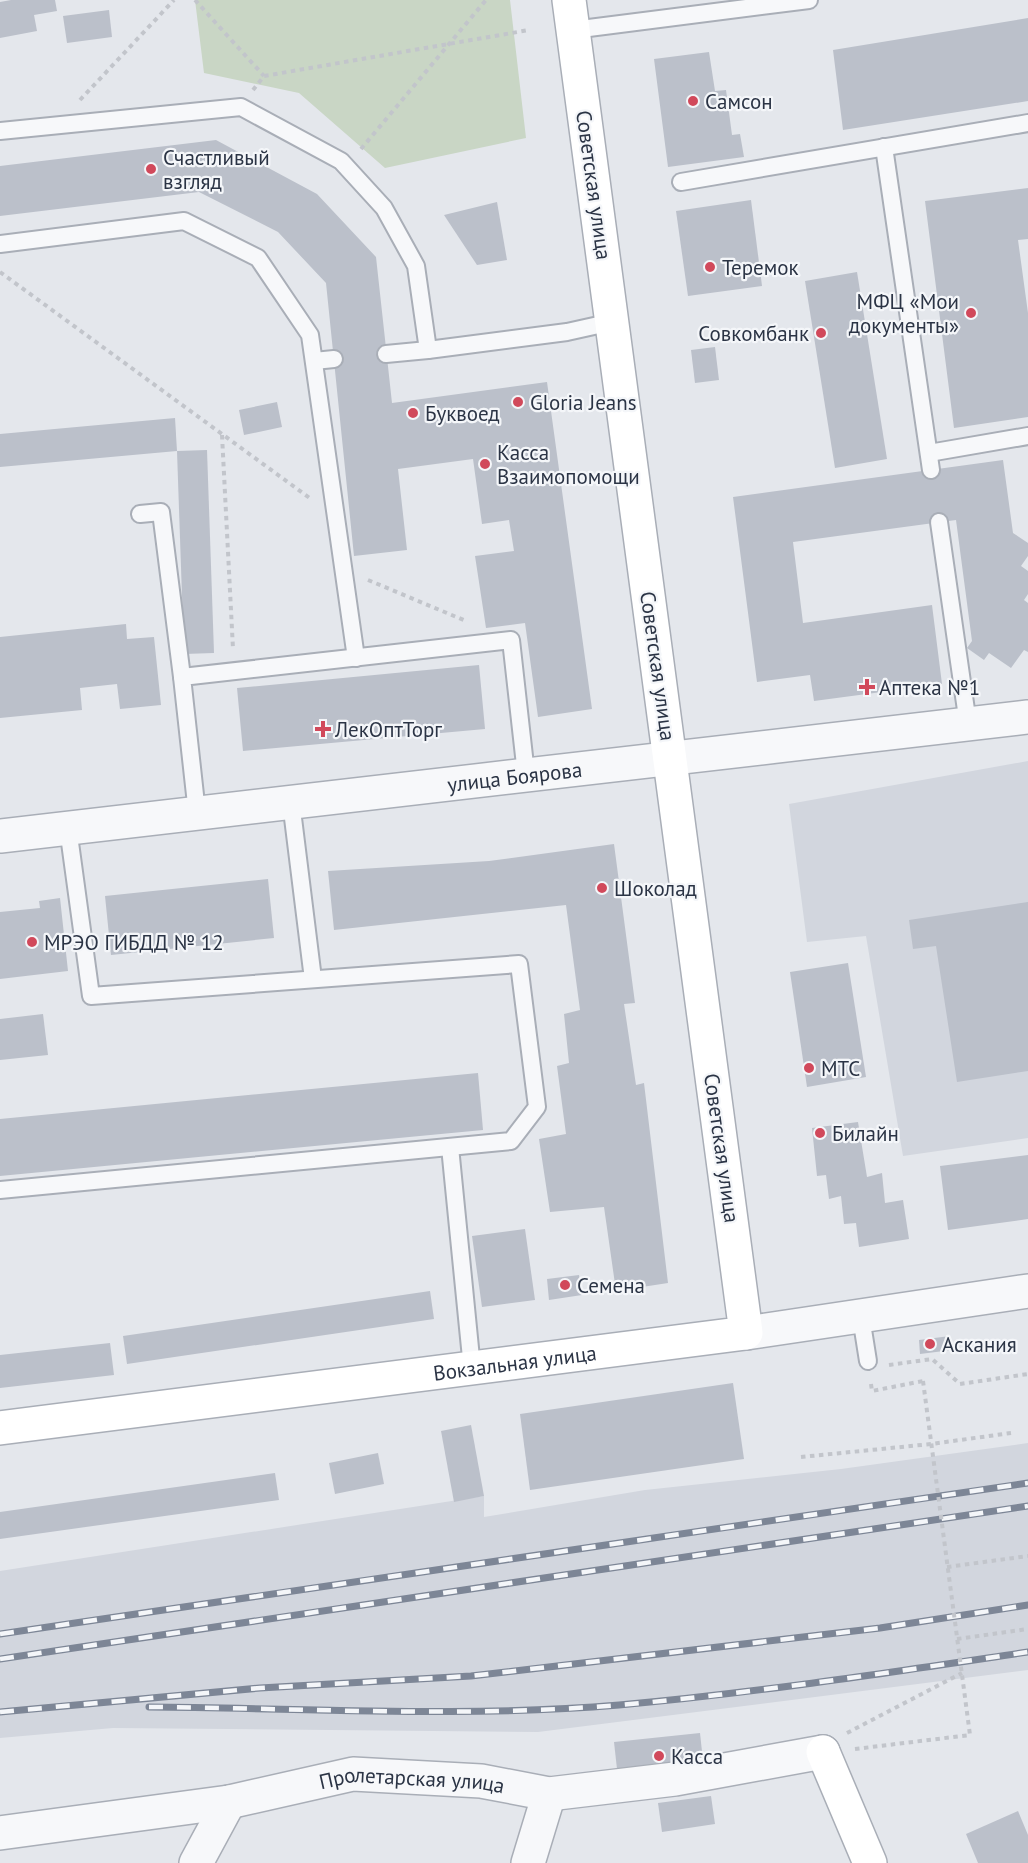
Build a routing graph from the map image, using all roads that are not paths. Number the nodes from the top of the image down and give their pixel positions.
1 (809, 0) edge
2 (571, 15) edge
3 (1028, 123) edge
4 (0, 131) edge
5 (885, 147) junction
6 (681, 182) dead end
7 (0, 244) edge
8 (612, 322) junction
9 (428, 350) junction
10 (386, 354) dead end
11 (334, 359) dead end
12 (314, 361) junction
13 (1028, 436) edge
14 (140, 514) dead end
15 (939, 522) dead end
16 (356, 658) junction
17 (182, 677) junction
18 (1028, 717) edge
19 (968, 724) junction
20 (670, 758) junction
21 (526, 774) junction
22 (291, 802) junction
23 (197, 813) junction
24 (68, 828) junction
25 (0, 836) edge
26 (313, 979) junction
27 (450, 1147) junction
28 (0, 1190) edge
29 (1028, 1292) edge
30 (861, 1317) junction
31 (746, 1333) junction
32 (873, 1364) road end
33 (472, 1368) junction
34 (0, 1428) edge
35 (549, 1794) junction
36 (229, 1802) junction
37 (0, 1833) edge
38 (196, 1863) edge
39 (528, 1863) edge
40 (870, 1863) edge

1 - 2 lane
2 - 8 street, Советская улица
3 - 5 lane
4 - 9 lane
5 - 6 lane
5 - 13 lane
7 - 12 lane
8 - 9 lane
8 - 20 street, Советская улица
9 - 10 lane
11 - 12 lane
12 - 16 lane
14 - 17 lane
15 - 19 lane
16 - 17 lane
16 - 21 lane
17 - 23 lane
18 - 19 street, улица Боярова
19 - 20 street, улица Боярова
20 - 21 street, улица Боярова
20 - 31 street, Советская улица
21 - 22 street, улица Боярова
22 - 23 street, улица Боярова
22 - 26 lane
23 - 24 street, улица Боярова
24 - 25 street, улица Боярова
24 - 26 lane
26 - 27 lane
27 - 28 lane
27 - 33 lane
29 - 30 street, Вокзальная улица
30 - 31 street, Вокзальная улица
30 - 32 lane
31 - 33 street, Вокзальная улица
33 - 34 street, Вокзальная улица
35 - 36 street, Пролетарская улица
35 - 39 street
35 - 40 street, Пролетарская улица
36 - 37 street, Пролетарская улица
36 - 38 street

